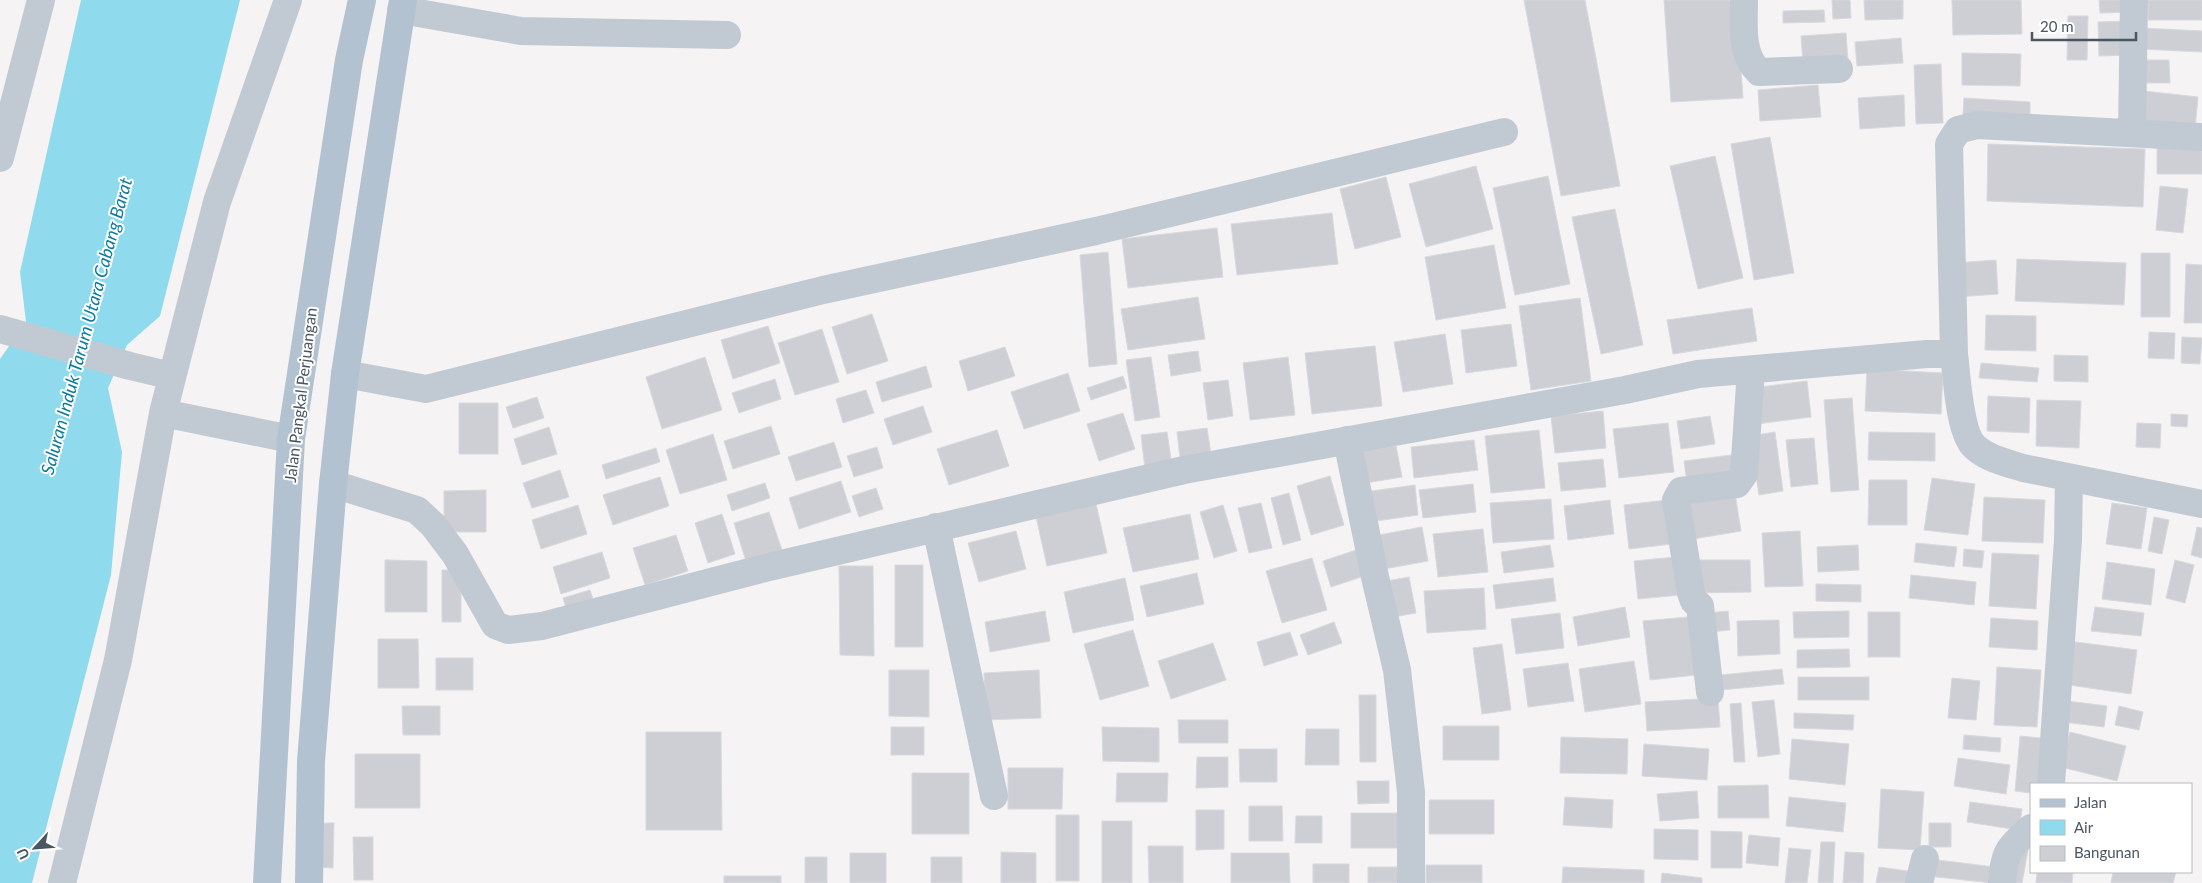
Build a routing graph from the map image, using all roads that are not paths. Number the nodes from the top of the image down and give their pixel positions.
1 (41, 0) edge
2 (288, 0) edge
3 (362, 0) edge
4 (1744, 0) edge
5 (2134, 0) edge
6 (409, 8) edge
7 (727, 35) dead end
8 (1839, 69) dead end
9 (1504, 132) dead end
10 (2132, 133) junction
11 (2202, 137) edge
12 (0, 158) edge
13 (10, 332) edge
14 (1954, 354) junction
15 (1751, 370) junction
16 (345, 374) junction
17 (172, 376) junction
18 (163, 413) junction
19 (291, 439) junction
20 (1347, 440) junction
21 (2069, 478) junction
22 (334, 484) junction
23 (2202, 504) edge
24 (936, 527) junction
25 (1710, 692) dead end
26 (2051, 783) edge
27 (994, 796) dead end
28 (2030, 829) edge
29 (62, 883) edge
30 (267, 883) edge
31 (309, 883) edge
32 (1411, 883) edge
33 (2002, 883) edge

1 - 12 street
2 - 17 street
3 - 19 main road, Jalan Pangkal Perjuangan
4 - 8 street
5 - 10 street
6 - 7 street
6 - 16 main road
9 - 16 street
10 - 11 street
10 - 14 street
13 - 17 street
14 - 15 street
14 - 21 street
15 - 20 street
15 - 25 street
16 - 22 main road
17 - 18 street
18 - 19 street
18 - 29 street
19 - 30 main road, Jalan Pangkal Perjuangan
20 - 24 street
20 - 32 street
21 - 23 street
21 - 26 street
22 - 24 street
22 - 31 main road
24 - 27 street
28 - 33 street

